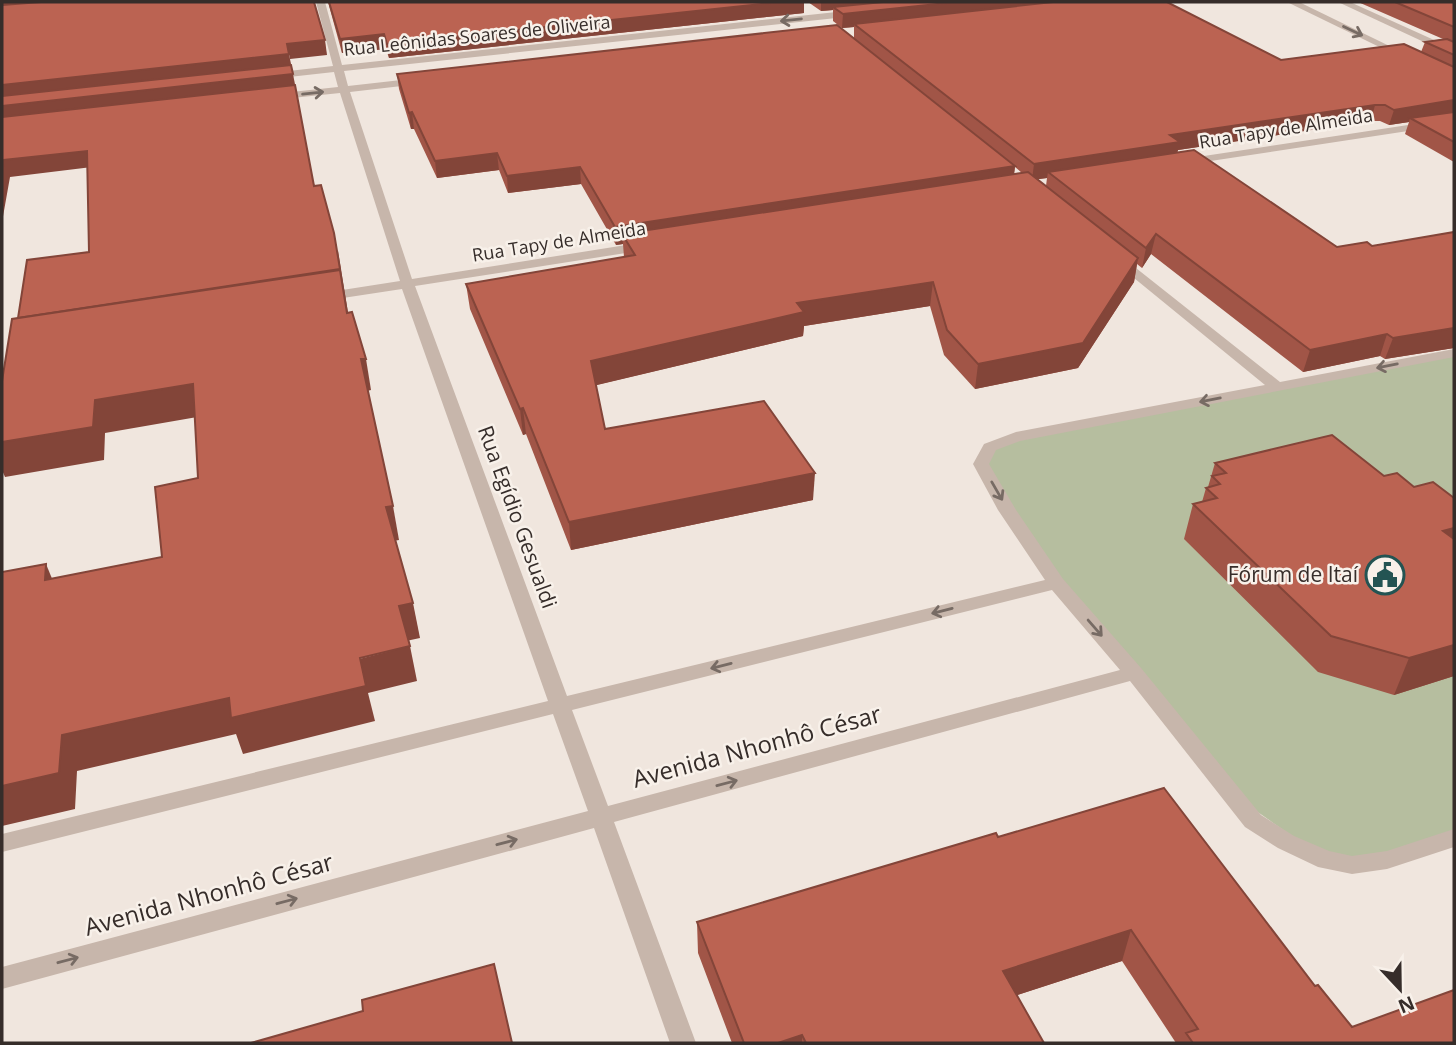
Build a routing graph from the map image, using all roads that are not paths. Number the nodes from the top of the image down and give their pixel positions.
1 (320, 2) edge
2 (799, 2) edge
3 (1292, 2) edge
4 (1343, 2) edge
5 (860, 12) edge
6 (819, 17) junction
7 (830, 25) edge
8 (1454, 53) edge
9 (1417, 61) edge
10 (338, 69) junction
11 (257, 78) edge
12 (427, 80) edge
13 (344, 89) junction
14 (262, 98) edge
15 (1454, 121) edge
16 (1166, 165) edge
17 (656, 244) edge
18 (1104, 247) edge
19 (407, 284) junction
20 (313, 298) edge
21 (1454, 353) edge
22 (1277, 387) junction
23 (1056, 583) junction
24 (1134, 673) junction
25 (561, 705) junction
26 (601, 816) junction
27 (1454, 838) edge
28 (2, 843) edge
29 (2, 978) edge
30 (683, 1043) edge

1 - 10 street, Rua Egídio Gesualdi
2 - 6 street
3 -> 9 street
4 - 8 street
5 - 6 street, Rua Leônidas Soares de Oliveira
6 - 7 street
6 -> 10 street, Rua Leônidas Soares de Oliveira
10 - 11 street, Rua Leônidas Soares de Oliveira
10 - 13 street, Rua Egídio Gesualdi
12 - 13 street, Rua Leônidas Soares de Oliveira
14 -> 13 street, Rua Leônidas Soares de Oliveira
13 - 19 street, Rua Egídio Gesualdi
15 - 16 street, Rua Tapy de Almeida
17 - 19 street, Rua Tapy de Almeida
18 - 22 street
19 - 20 street, Rua Tapy de Almeida
19 - 25 street, Rua Egídio Gesualdi
21 -> 22 street
22 -> 23 street
23 -> 24 street
23 -> 25 street
26 -> 24 street, Avenida Nhonhô César
24 - 27 street
25 - 26 street, Rua Egídio Gesualdi
25 - 28 street
29 -> 26 street, Avenida Nhonhô César
26 - 30 street, Rua Egídio Gesualdi

